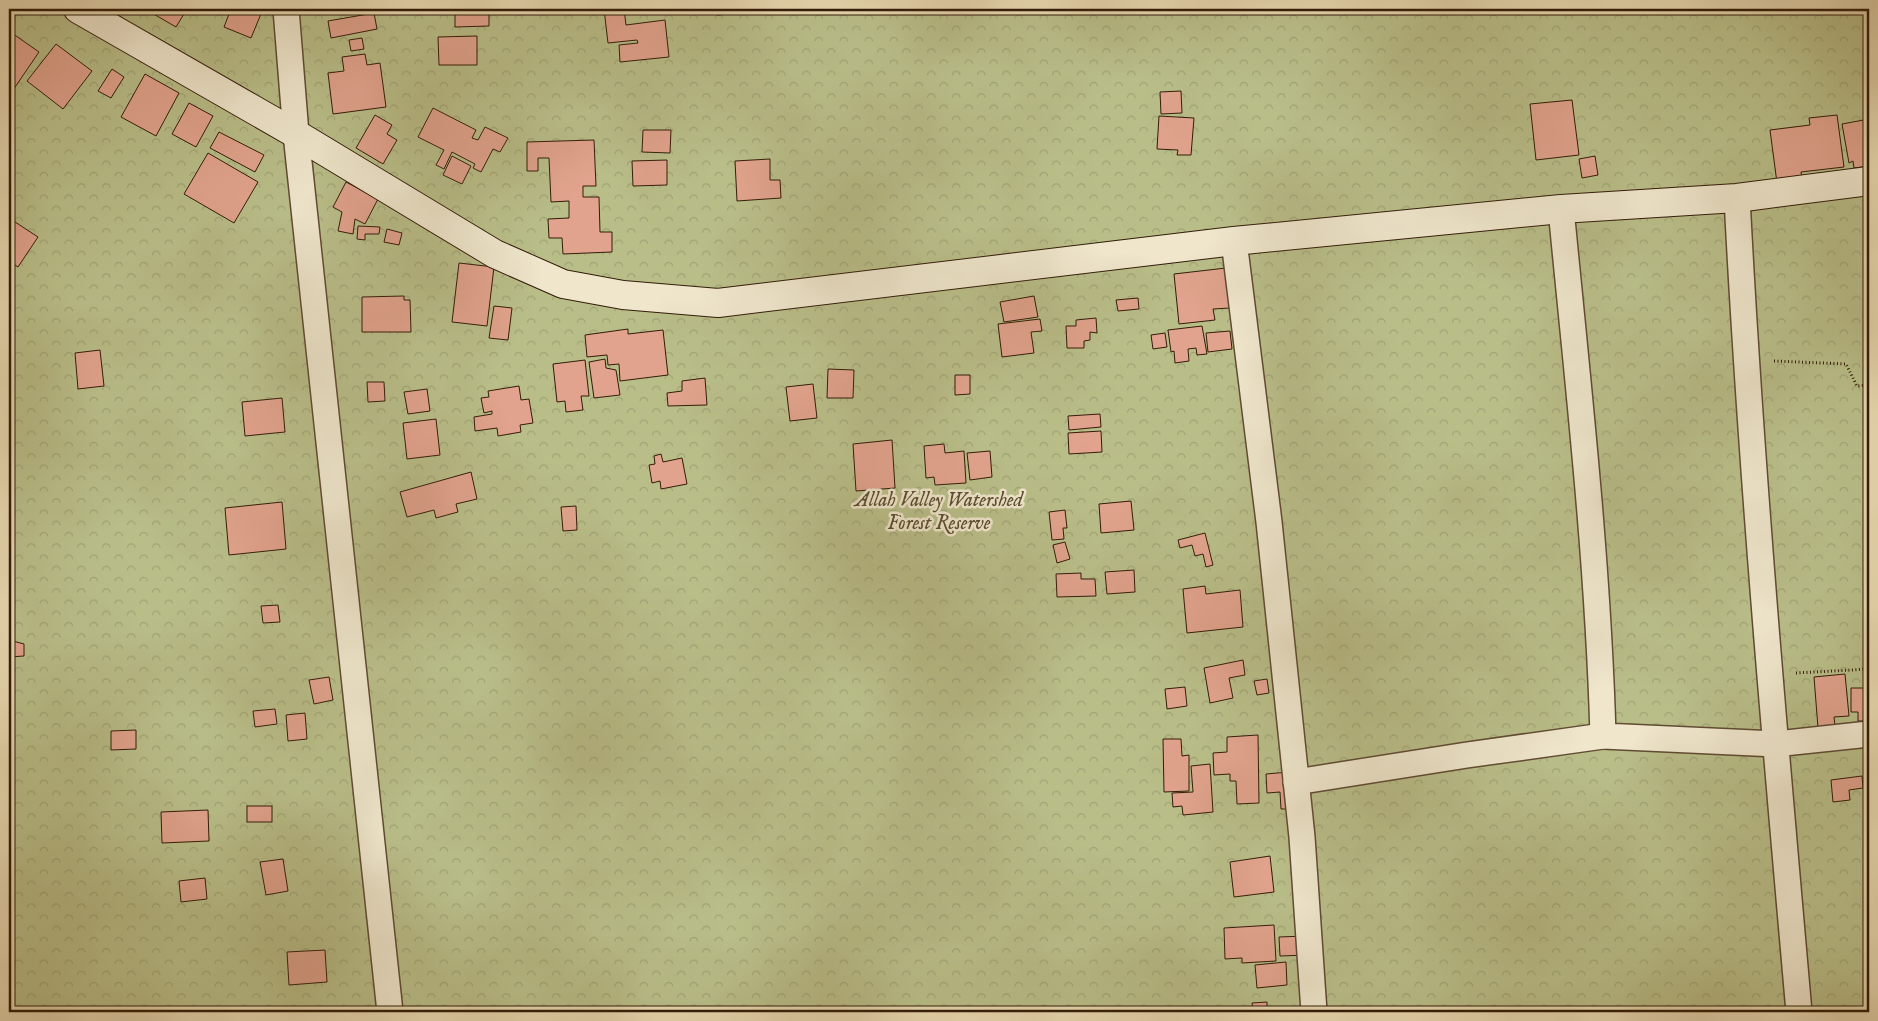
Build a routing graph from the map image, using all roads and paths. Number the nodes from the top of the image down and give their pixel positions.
1 (78, 9) edge
2 (286, 9) edge
3 (296, 134) junction
4 (1869, 181) edge
5 (1738, 198) junction
6 (1560, 209) junction
7 (1234, 241) junction
8 (1746, 360) junction
9 (1869, 385) edge
10 (1869, 669) edge
11 (1770, 674) junction
12 (1869, 734) edge
13 (1602, 736) junction
14 (1776, 744) junction
15 (1296, 782) junction
16 (390, 1012) edge
17 (1314, 1012) edge
18 (1799, 1012) edge

1 - 3 street
2 - 3 street
3 - 7 street
3 - 16 street
4 - 5 street
5 - 6 street
5 - 8 street
6 - 7 street
6 - 13 street
7 - 15 street
8 - 9 path
8 - 11 street
10 - 11 path
11 - 14 street
12 - 14 street
13 - 14 street
13 - 15 street
14 - 18 street
15 - 17 street

